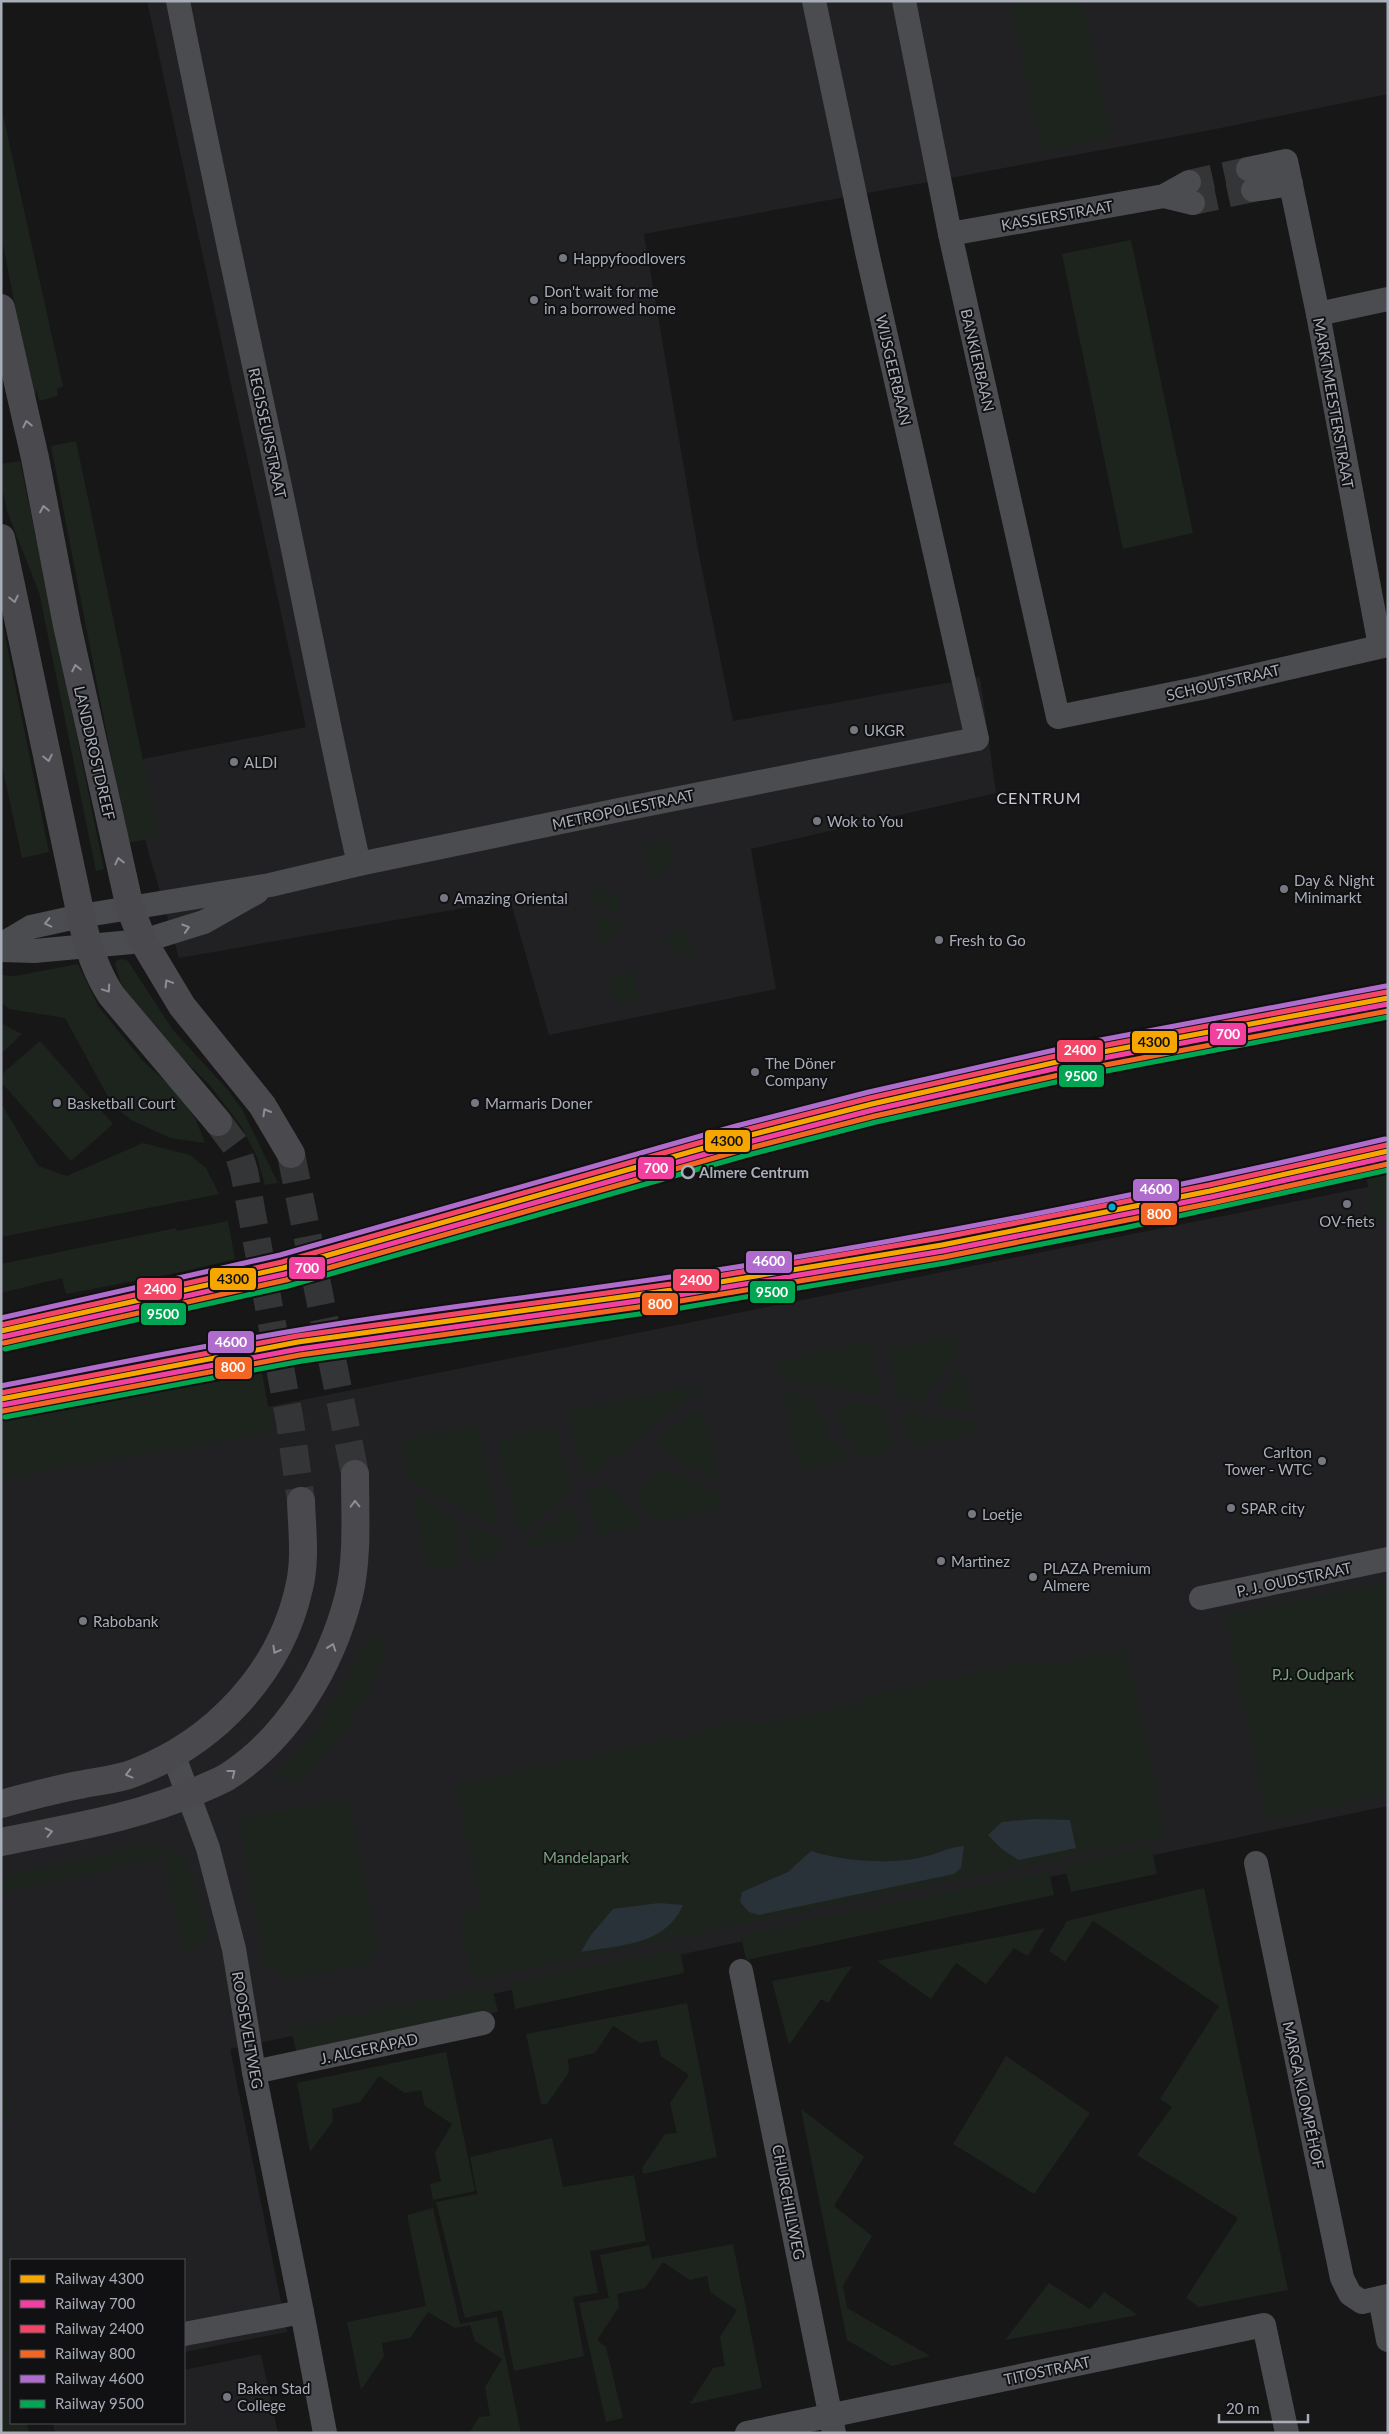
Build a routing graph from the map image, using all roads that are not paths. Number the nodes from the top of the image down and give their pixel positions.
1 (178, 1) edge
2 (814, 1) edge
3 (904, 1) edge
4 (1291, 184) junction
5 (1191, 192) tunnel mouth
6 (950, 234) junction
7 (1388, 299) edge
8 (1, 308) edge
9 (1318, 314) junction
10 (1, 538) edge
11 (1384, 646) edge
12 (1058, 717) joint
13 (977, 739) joint
14 (360, 864) junction
15 (270, 885) junction
16 (130, 908) junction
17 (81, 916) junction
18 (143, 941) junction
19 (1, 945) edge
20 (87, 945) junction
21 (1, 950) edge
22 (218, 1122) tunnel mouth
23 (291, 1154) tunnel mouth
24 (355, 1474) tunnel mouth
25 (301, 1501) tunnel mouth
26 (1388, 1559) edge
27 (1201, 1598) dead end
28 (173, 1754) junction
29 (188, 1794) junction
30 (1, 1804) edge
31 (1, 1842) edge
32 (1256, 1862) dead end
33 (741, 1971) dead end
34 (483, 2023) dead end
35 (254, 2072) junction
36 (1384, 2297) edge
37 (302, 2312) junction
38 (185, 2334) edge
39 (1388, 2340) edge
40 (832, 2424) edge
41 (325, 2433) edge
42 (747, 2433) edge
43 (1286, 2433) edge

1 - 14 street, REGISSEURSTRAAT
2 - 13 street, WIJSGEERBAAN
3 - 6 street, BANKIERBAAN
4 - 4 street, MARKTMEESTERSTRAAT
4 - 9 street, MARKTMEESTERSTRAAT
5 - 6 street, KASSIERSTRAAT
6 - 12 street, BANKIERBAAN
7 - 9 street
16 -> 8 main road, LANDDROSTDREEF
9 - 11 street, MARKTMEESTERSTRAAT
10 -> 17 main road
11 - 12 street, SCHOUTSTRAAT
13 - 14 street, METROPOLESTRAAT
14 - 15 street, METROPOLESTRAAT
15 - 16 street, METROPOLESTRAAT
18 -> 15 street, METROPOLESTRAAT
16 - 17 street, METROPOLESTRAAT
16 - 18 main road, LANDDROSTDREEF
17 -> 19 street, METROPOLESTRAAT
17 - 20 main road
18 - 20 street, METROPOLESTRAAT
23 -> 18 main road, LANDDROSTDREEF
20 - 21 street, METROPOLESTRAAT
20 -> 22 main road
29 -> 24 main road
25 -> 28 main road
26 - 27 street, P. J. OUDSTRAAT
28 - 29 street, ROOSEVELTWEG
28 -> 30 main road
31 -> 29 main road
29 - 35 street, ROOSEVELTWEG
32 - 36 street, MARGA KLOMPÉHOF
33 - 40 street, CHURCHILLWEG
34 - 35 street, J. ALGERAPAD
35 - 37 street, ROOSEVELTWEG
36 - 39 street
37 - 38 street
37 - 41 street, ROOSEVELTWEG
40 - 42 street
40 - 43 street, TITOSTRAAT

